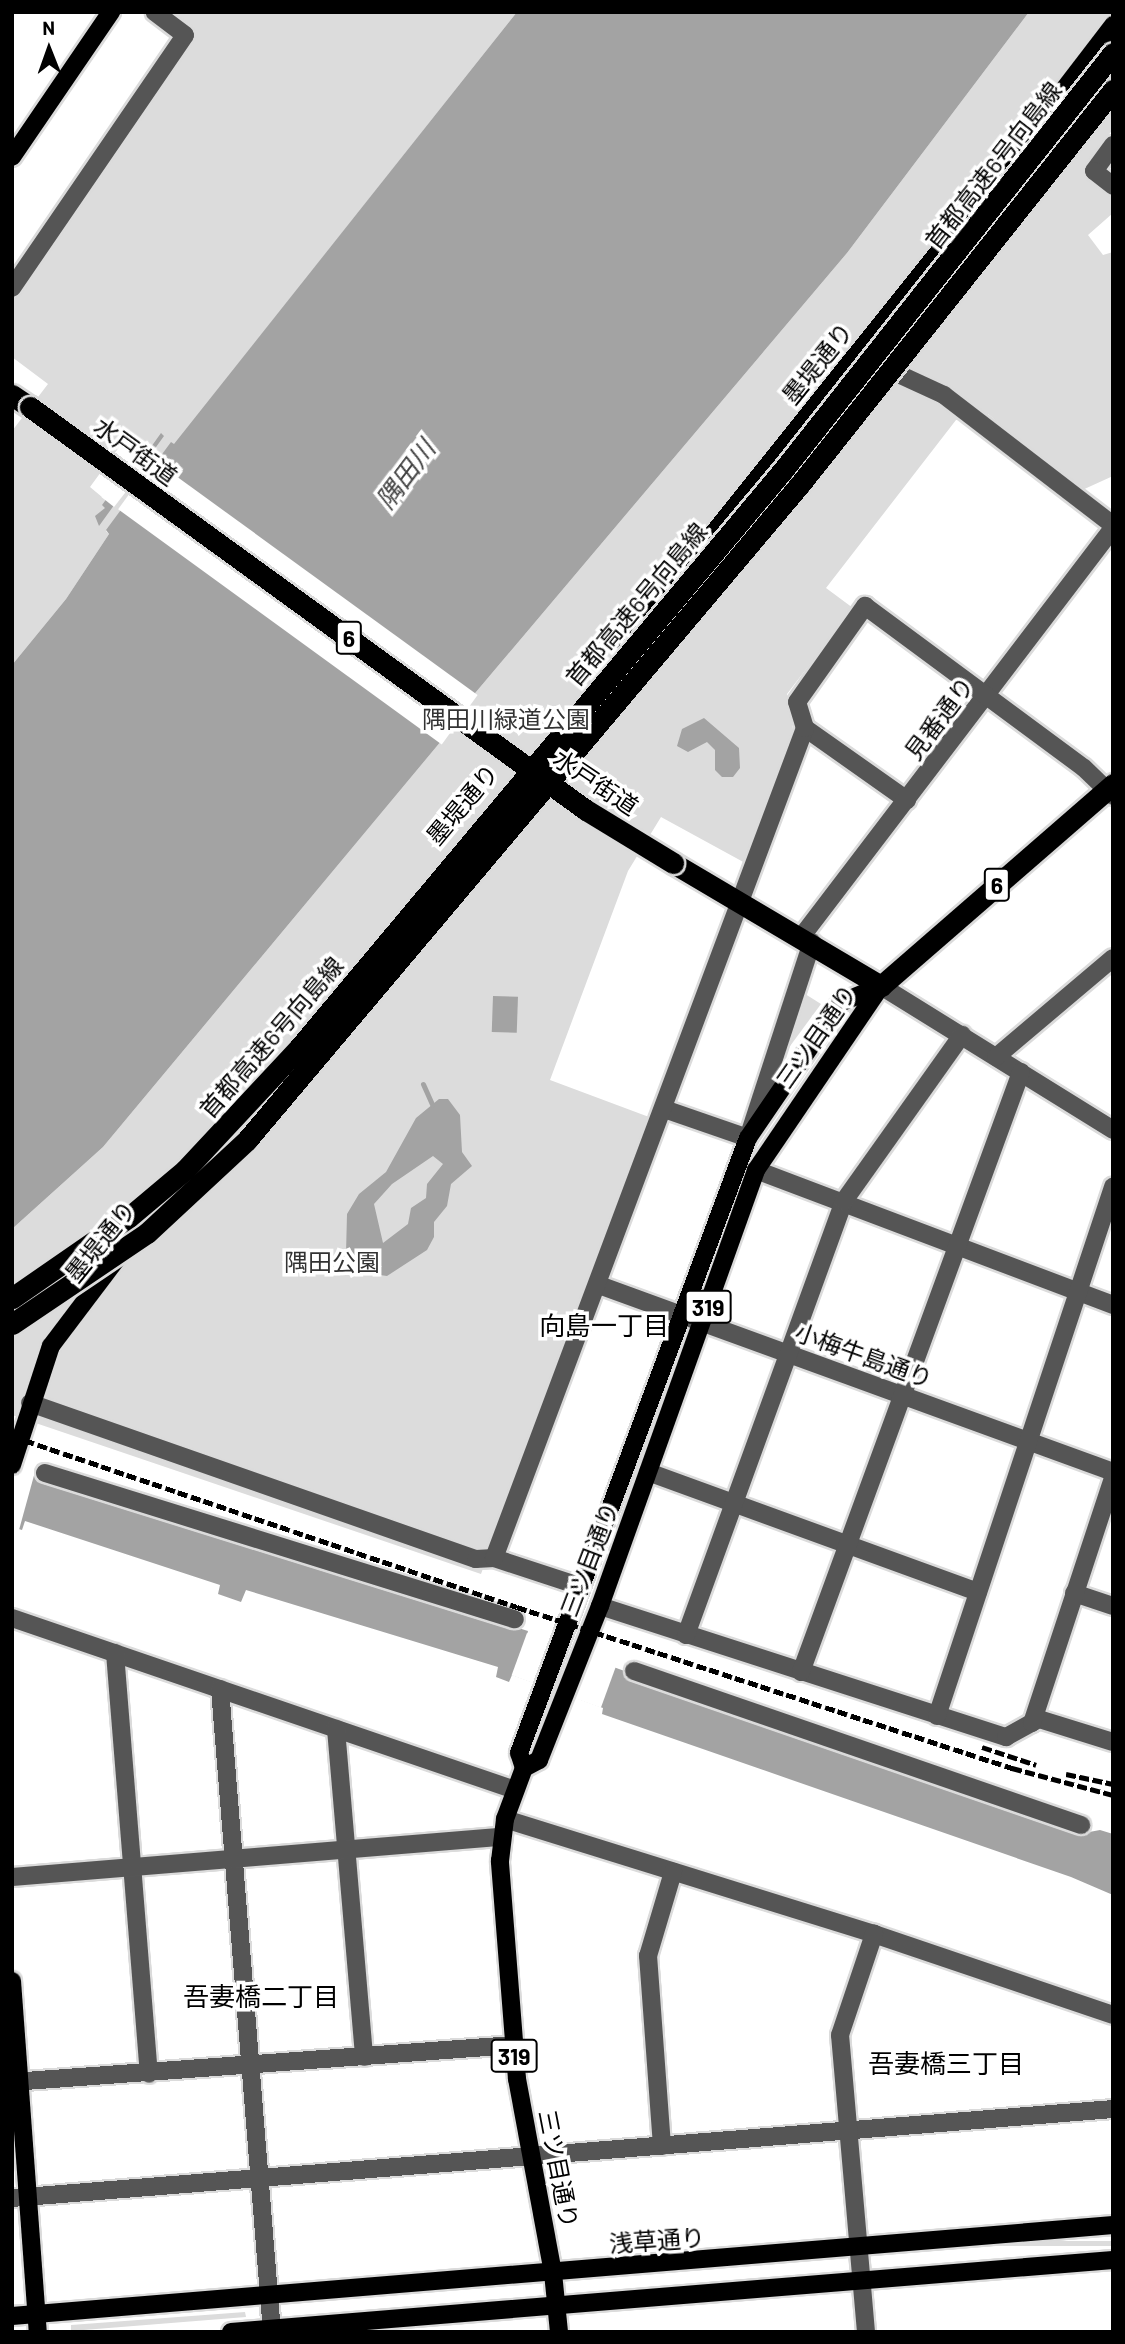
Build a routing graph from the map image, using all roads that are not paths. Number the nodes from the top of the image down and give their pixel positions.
1 (110, 12) edge
2 (155, 12) edge
3 (1113, 26) edge
4 (1113, 53) edge
5 (1113, 90) edge
6 (1113, 145) edge
7 (12, 157) edge
8 (1113, 186) edge
9 (12, 288) edge
10 (859, 349) junction
11 (12, 395) edge
12 (1113, 527) edge
13 (986, 696) junction
14 (805, 728) junction
15 (1111, 790) edge
16 (907, 800) junction
17 (741, 902) junction
18 (807, 939) junction
19 (1113, 958) edge
20 (881, 986) junction
21 (961, 1035) junction
22 (996, 1057) junction
23 (1021, 1072) junction
24 (664, 1109) junction
25 (1113, 1130) edge
26 (748, 1138) junction
27 (756, 1170) junction
28 (1113, 1187) edge
29 (844, 1201) junction
30 (957, 1245) junction
31 (599, 1285) junction
32 (1077, 1289) junction
33 (12, 1298) edge
34 (1113, 1305) edge
35 (680, 1314) junction
36 (703, 1320) junction
37 (12, 1325) edge
38 (789, 1353) junction
39 (902, 1396) junction
40 (30, 1403) junction
41 (1028, 1442) junction
42 (15, 1457) edge
43 (648, 1472) junction
44 (1113, 1472) edge
45 (45, 1473) dead end
46 (1113, 1478) edge
47 (734, 1504) junction
48 (845, 1545) junction
49 (494, 1558) junction
50 (579, 1586) junction
51 (978, 1592) junction
52 (1074, 1593) junction
53 (600, 1606) junction
54 (1113, 1606) edge
55 (12, 1618) edge
56 (515, 1619) dead end
57 (686, 1635) junction
58 (115, 1653) junction
59 (634, 1671) dead end
60 (801, 1672) junction
61 (220, 1689) junction
62 (937, 1716) junction
63 (1031, 1723) junction
64 (336, 1729) junction
65 (1113, 1742) edge
66 (524, 1769) junction
67 (515, 1790) junction
68 (505, 1819) junction
69 (1082, 1825) dead end
70 (501, 1837) junction
71 (348, 1851) junction
72 (233, 1860) junction
73 (132, 1867) junction
74 (673, 1872) junction
75 (12, 1877) edge
76 (874, 1934) junction
77 (12, 1981) edge
78 (1113, 2015) edge
79 (513, 2045) junction
80 (364, 2057) junction
81 (250, 2066) junction
82 (149, 2074) junction
83 (16, 2083) edge
84 (1113, 2109) edge
85 (848, 2130) junction
86 (662, 2146) junction
87 (531, 2153) junction
88 (259, 2176) junction
89 (21, 2197) edge
90 (1113, 2225) edge
91 (858, 2248) junction
92 (1113, 2260) edge
93 (553, 2273) junction
94 (862, 2281) junction
95 (270, 2296) junction
96 (12, 2304) edge
97 (557, 2305) junction
98 (12, 2316) edge
99 (38, 2323) edge
100 (272, 2330) edge
101 (231, 2332) edge
102 (559, 2332) edge
103 (866, 2332) edge

1 - 7 main road
2 - 9 street
3 - 10 main road, 墨堤通り
4 - 33 highway, 首都高速6号向島線, bridge
5 - 37 highway, 首都高速6号向島線, bridge
6 - 8 street
10 - 12 street
10 - 40 main road, 墨堤通り
11 - 17 highway, 水戸街道 / 6, bridge
12 - 13 street, 見番通り
13 - 14 street
13 - 15 street
13 - 16 street, 見番通り
14 - 16 street
14 - 17 street
15 - 20 highway, 6
16 - 18 street, 見番通り
17 - 18 highway, 水戸街道 / 6
17 - 24 street
18 - 20 highway, 水戸街道 / 6
18 - 26 street, 見番通り
19 - 22 street
20 - 21 street
20 - 26 main road, 三ツ目通り / 319
20 - 27 main road, 三ツ目通り / 319
21 - 22 street
21 - 29 street
22 - 23 street
23 - 25 street
23 - 30 street
24 - 26 street
24 - 31 street
26 - 35 main road, 三ツ目通り / 319
27 - 29 street
27 - 36 main road, 三ツ目通り / 319
28 - 32 street
29 - 30 street
29 - 38 street
30 - 32 street
30 - 39 street
31 - 35 street, 小梅牛島通り
31 - 49 street
32 - 34 street
32 - 41 street
35 - 36 street, 小梅牛島通り
35 - 50 main road, 三ツ目通り / 319
36 - 38 street, 小梅牛島通り
36 - 43 main road, 三ツ目通り / 319
38 - 39 street, 小梅牛島通り
38 - 47 street
39 - 41 street, 小梅牛島通り
39 - 48 street
40 - 42 main road, 墨堤通り
40 - 49 street
41 - 44 street, 小梅牛島通り
41 - 51 street
43 - 47 street
43 - 53 main road, 三ツ目通り / 319
45 - 56 street
46 - 52 street
47 - 48 street
47 - 57 street
48 - 51 street
48 - 60 street
49 - 50 street
50 - 66 main road, 三ツ目通り / 319
51 - 62 street
52 - 54 street
52 - 63 street
53 - 57 street
53 - 66 main road, 三ツ目通り / 319
55 - 58 street
57 - 60 street
58 - 61 street
58 - 73 street
59 - 69 street
60 - 62 street
61 - 64 street
61 - 72 street
62 - 63 street
63 - 65 street
64 - 67 street
64 - 71 street
66 - 67 main road, 三ツ目通り / 319
67 - 68 main road, 三ツ目通り / 319
68 - 70 main road, 三ツ目通り / 319
68 - 74 street
70 - 71 street
70 - 79 main road, 三ツ目通り / 319
71 - 72 street
71 - 80 street
72 - 73 street
72 - 81 street
73 - 75 street
73 - 82 street
74 - 76 street
74 - 86 street
76 - 78 street
76 - 85 street
77 - 83 main road
79 - 80 street
79 - 87 main road, 三ツ目通り / 319
80 - 81 street
81 - 82 street
81 - 88 street
82 - 83 street
83 - 89 main road
84 - 85 street
85 - 86 street
85 - 91 street
86 - 87 street
87 - 88 street
87 - 93 main road, 三ツ目通り / 319
88 - 89 street
88 - 95 street
89 - 99 main road
90 - 91 main road, 浅草通り
91 - 93 main road, 浅草通り
91 - 94 street
92 - 94 main road
93 - 95 main road, 浅草通り
93 - 97 main road, 三ツ目通り / 319
94 - 97 main road
94 - 103 street
95 - 99 main road, 浅草通り
95 - 100 street
96 - 99 main road, 浅草通り
97 - 100 main road
97 - 102 main road, 三ツ目通り / 319
98 - 99 main road, 浅草通り
100 - 101 main road

